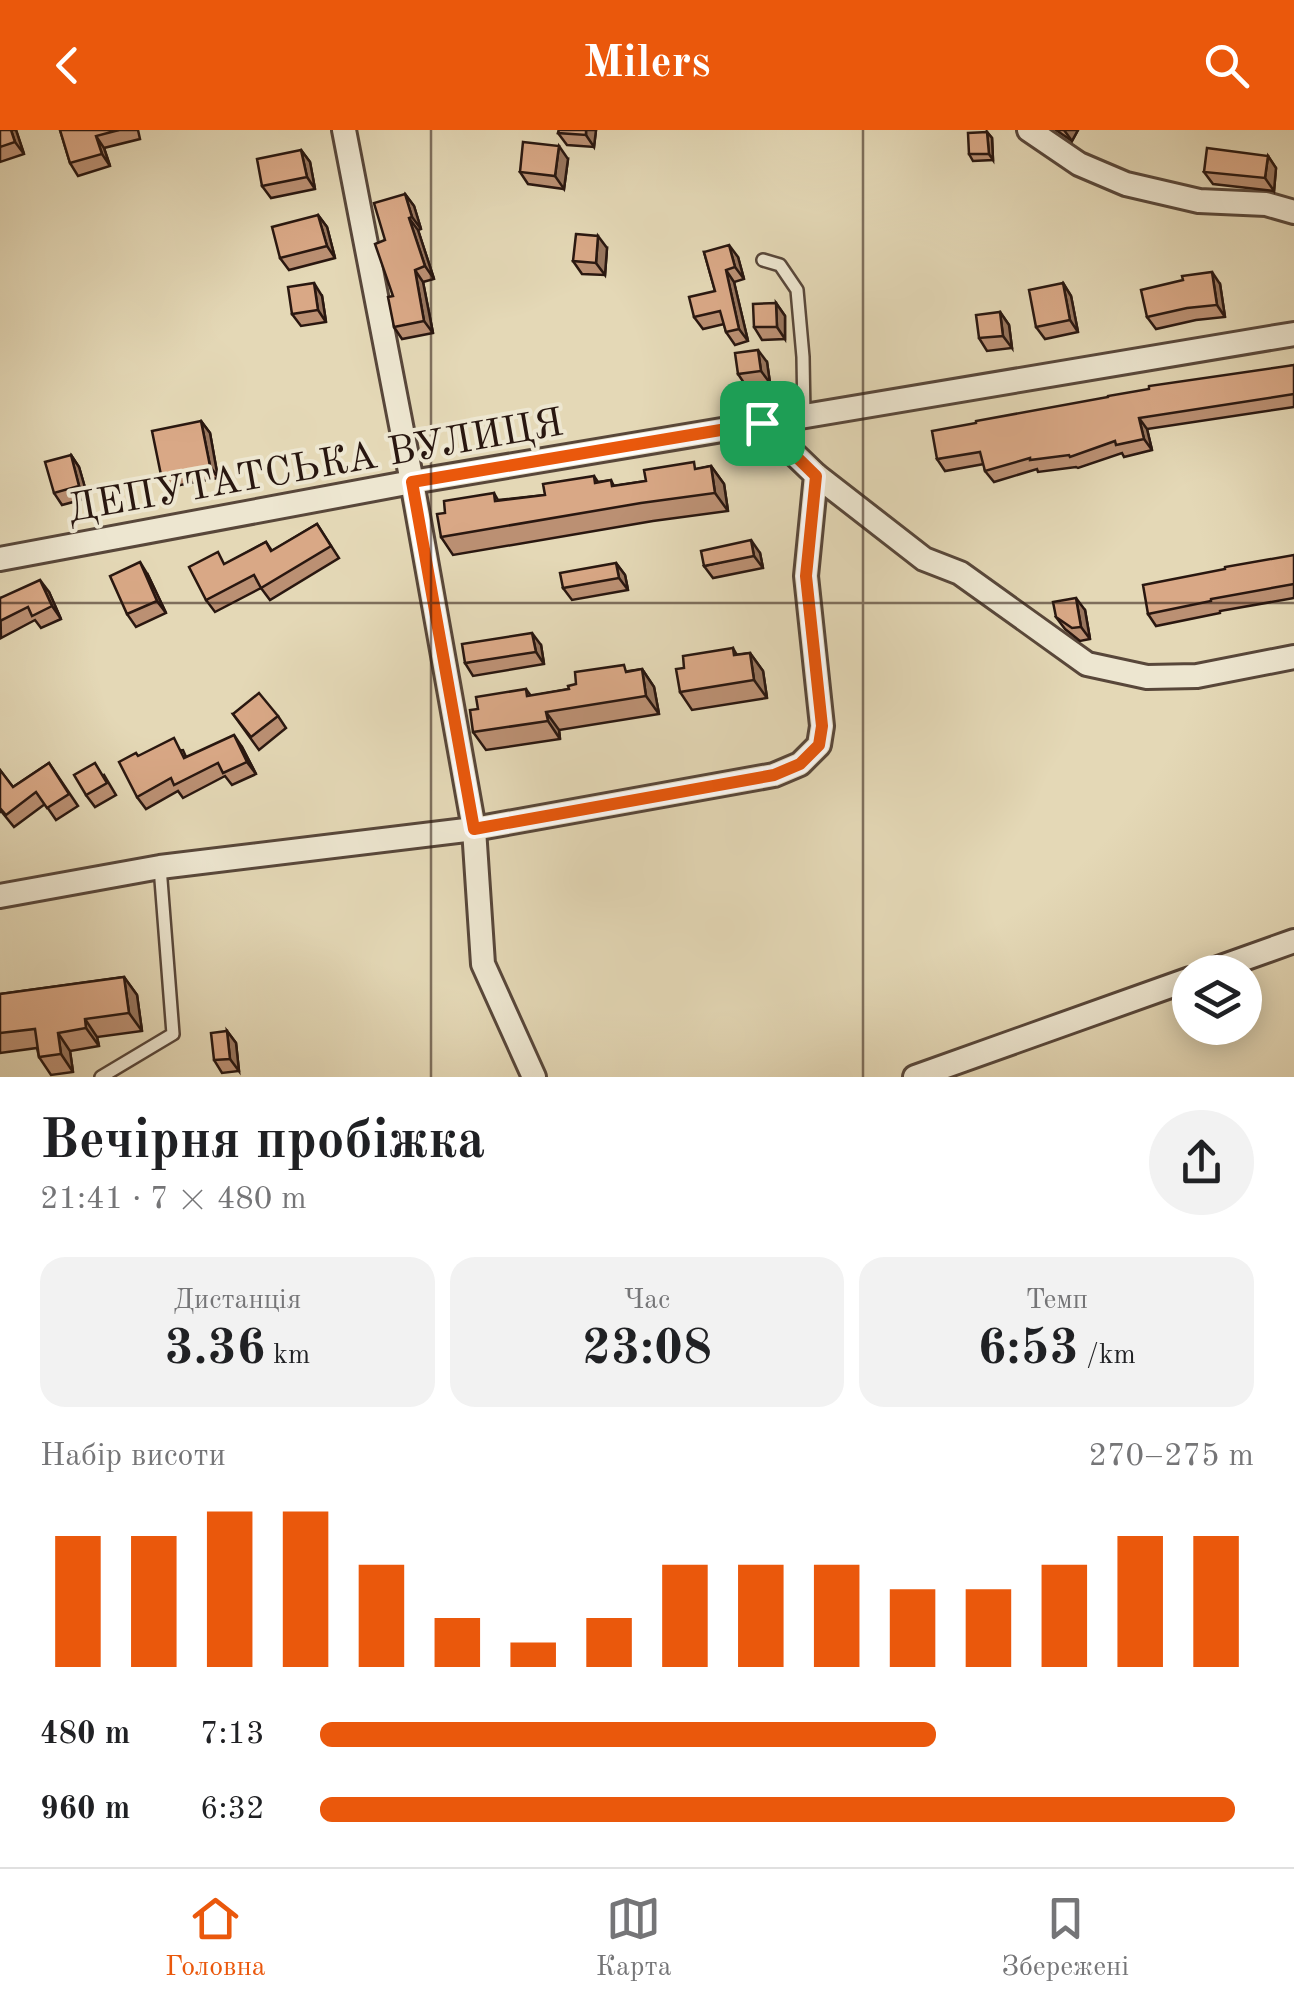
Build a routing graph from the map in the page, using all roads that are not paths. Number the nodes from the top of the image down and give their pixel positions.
1 (344, 130) edge
2 (1029, 130) edge
3 (1294, 212) edge
4 (763, 260) dead end
5 (1294, 334) edge
6 (804, 416) junction
7 (762, 423) junction
8 (816, 476) junction
9 (412, 482) junction
10 (0, 560) edge
11 (1294, 658) edge
12 (474, 829) junction
13 (160, 868) junction
14 (0, 896) edge
15 (1294, 941) edge
16 (1255, 955) edge
17 (1172, 984) edge
18 (100, 1077) edge
19 (534, 1077) edge
20 (914, 1077) edge

1 - 9 street
2 - 3 street
4 - 6 lane
5 - 6 street, ДЕПУТАТСЬКА ВУЛИЦЯ
6 - 7 street, ДЕПУТАТСЬКА ВУЛИЦЯ
7 - 8 street
7 - 9 street, ДЕПУТАТСЬКА ВУЛИЦЯ
8 - 11 street
8 - 12 street
9 - 10 street, ДЕПУТАТСЬКА ВУЛИЦЯ
9 - 12 street
12 - 13 street
12 - 19 street
13 - 14 street
13 - 18 lane
15 - 16 street
17 - 20 street

